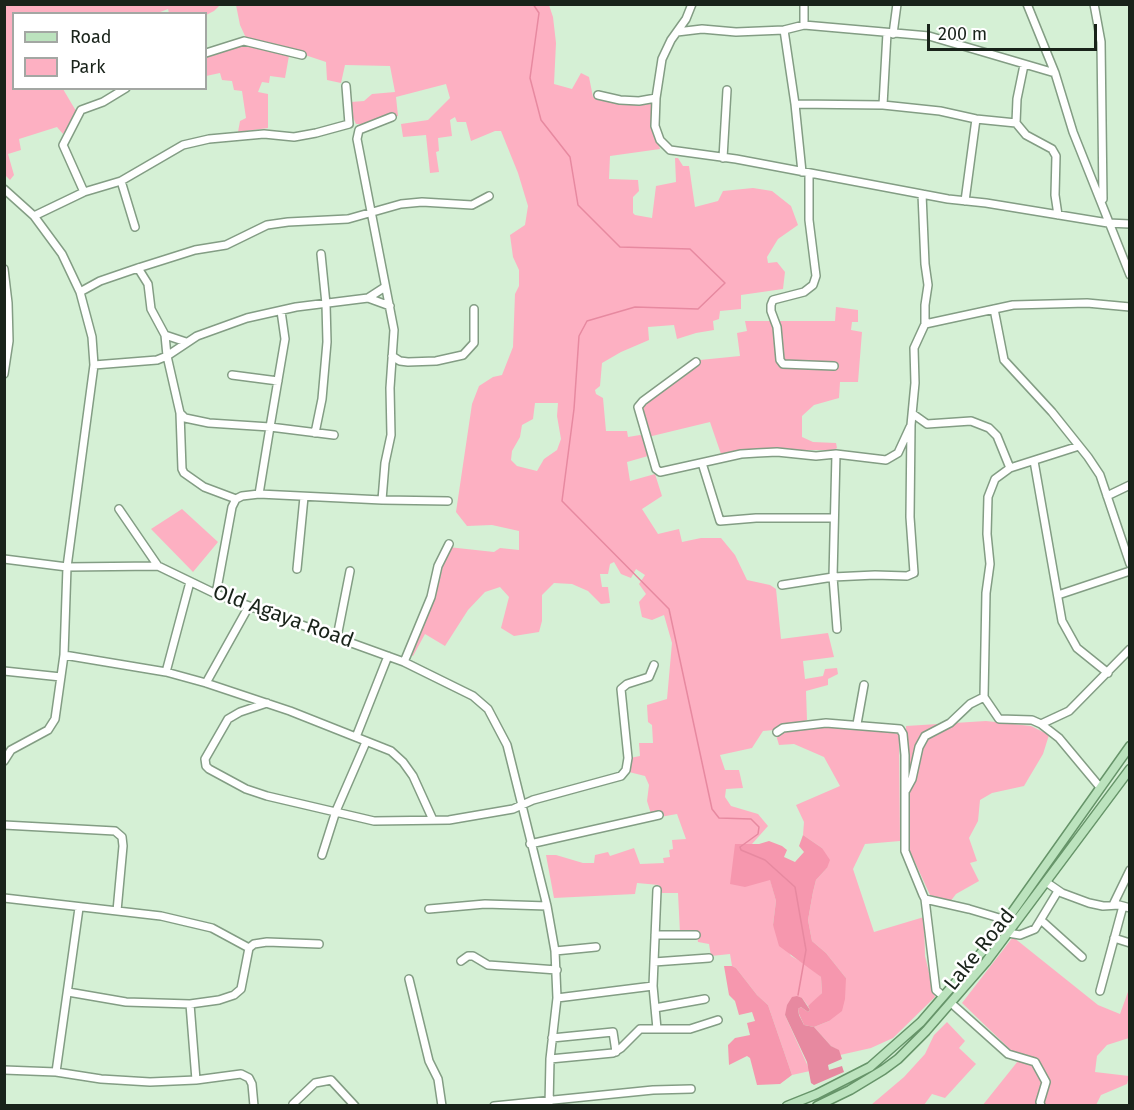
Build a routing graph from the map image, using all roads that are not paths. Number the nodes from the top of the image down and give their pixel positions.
1 (692, 4) edge
2 (804, 4) edge
3 (897, 4) edge
4 (1027, 4) edge
5 (1094, 4) edge
6 (686, 19) junction
7 (804, 25) junction
8 (702, 29) junction
9 (784, 30) junction
10 (677, 32) junction
11 (890, 33) junction
12 (207, 53) edge
13 (302, 55) dead end
14 (1024, 65) junction
15 (1055, 73) junction
16 (346, 86) dead end
17 (123, 90) edge
18 (727, 90) dead end
19 (598, 95) dead end
20 (656, 98) junction
21 (795, 104) junction
22 (884, 105) junction
23 (392, 117) dead end
24 (976, 119) junction
25 (1016, 123) junction
26 (349, 124) junction
27 (358, 130) junction
28 (723, 158) junction
29 (805, 172) junction
30 (121, 182) junction
31 (4, 189) edge
32 (84, 192) junction
33 (922, 194) junction
34 (489, 196) dead end
35 (965, 201) junction
36 (1103, 204) junction
37 (372, 214) junction
38 (1058, 215) junction
39 (34, 216) junction
40 (1108, 223) junction
41 (1130, 224) edge
42 (135, 227) dead end
43 (321, 254) dead end
44 (4, 268) edge
45 (138, 268) junction
46 (1130, 275) edge
47 (385, 287) junction
48 (80, 292) junction
49 (368, 298) junction
50 (326, 304) junction
51 (390, 306) junction
52 (1130, 307) edge
53 (474, 309) dead end
54 (994, 309) junction
55 (281, 311) junction
56 (925, 324) junction
57 (165, 335) junction
58 (186, 342) junction
59 (167, 356) junction
60 (392, 356) junction
61 (696, 362) dead end
62 (94, 365) junction
63 (834, 366) dead end
64 (4, 374) edge
65 (232, 375) dead end
66 (278, 381) junction
67 (180, 413) junction
68 (913, 414) junction
69 (911, 425) junction
70 (270, 427) junction
71 (315, 433) junction
72 (334, 435) dead end
73 (1079, 446) junction
74 (836, 454) junction
75 (1034, 461) junction
76 (702, 463) junction
77 (1010, 468) junction
78 (1130, 485) edge
79 (259, 494) junction
80 (1107, 496) junction
81 (304, 497) junction
82 (236, 499) junction
83 (382, 500) junction
84 (448, 501) dead end
85 (119, 509) dead end
86 (833, 518) junction
87 (449, 544) dead end
88 (4, 559) edge
89 (1130, 564) edge
90 (158, 566) junction
91 (67, 567) junction
92 (297, 569) dead end
93 (350, 571) dead end
94 (1130, 571) edge
95 (833, 577) junction
96 (190, 582) junction
97 (782, 585) dead end
98 (216, 594) junction
99 (1058, 595) junction
100 (249, 606) junction
101 (837, 629) dead end
102 (337, 637) junction
103 (1130, 650) edge
104 (64, 655) junction
105 (388, 656) junction
106 (404, 663) junction
107 (654, 665) dead end
108 (4, 670) edge
109 (166, 672) junction
110 (1108, 673) junction
111 (61, 677) junction
112 (206, 683) junction
113 (864, 685) dead end
114 (984, 697) junction
115 (267, 704) junction
116 (857, 724) junction
117 (1041, 724) junction
118 (777, 732) dead end
119 (356, 737) junction
120 (366, 742) junction
121 (1130, 746) edge
122 (4, 761) edge
123 (1130, 769) edge
124 (1100, 786) junction
125 (904, 793) junction
126 (522, 805) junction
127 (336, 812) junction
128 (659, 815) dead end
129 (433, 820) junction
130 (4, 825) edge
131 (530, 843) junction
132 (322, 855) dead end
133 (1130, 870) edge
134 (1046, 882) junction
135 (657, 890) dead end
136 (1058, 891) junction
137 (4, 898) edge
138 (925, 899) junction
139 (1113, 905) junction
140 (547, 906) junction
141 (1126, 907) edge
142 (79, 908) junction
143 (429, 909) dead end
144 (117, 910) junction
145 (1006, 920) junction
146 (1042, 921) junction
147 (1008, 933) junction
148 (655, 935) junction
149 (696, 935) dead end
150 (1113, 938) junction
151 (1130, 943) edge
152 (319, 944) dead end
153 (596, 947) dead end
154 (249, 948) junction
155 (555, 951) junction
156 (1082, 957) dead end
157 (709, 958) dead end
158 (461, 961) dead end
159 (654, 962) junction
160 (557, 970) junction
161 (409, 978) dead end
162 (653, 986) junction
163 (1100, 991) dead end
164 (68, 992) junction
165 (943, 996) junction
166 (557, 998) junction
167 (705, 999) dead end
168 (951, 1003) junction
169 (190, 1004) junction
170 (655, 1008) junction
171 (718, 1020) dead end
172 (657, 1029) junction
173 (552, 1038) junction
174 (616, 1052) junction
175 (550, 1059) junction
176 (4, 1070) edge
177 (56, 1072) junction
178 (196, 1080) junction
179 (691, 1089) dead end
180 (549, 1103) edge
181 (293, 1104) dead end
182 (818, 1105) edge
183 (254, 1106) edge
184 (355, 1106) edge
185 (442, 1106) edge
186 (494, 1106) edge
187 (787, 1106) edge
188 (1041, 1106) edge

1 - 6 street
2 - 7 street
3 - 11 street
4 - 15 street
5 - 36 street
6 - 8 street
6 - 10 street
7 - 9 street
7 - 11 street
8 - 9 street
8 - 10 street
9 - 21 street
10 - 20 street
11 - 14 street
11 - 22 street
12 - 13 street
14 - 15 street
14 - 25 street
15 - 36 street
16 - 26 street
17 - 32 street
18 - 28 street
19 - 20 street
20 - 28 street
21 - 22 street
21 - 29 street
22 - 24 street
23 - 27 street
24 - 25 street
24 - 35 street
25 - 38 street
26 - 27 street
26 - 30 street
27 - 37 street
28 - 29 street
29 - 33 street
29 - 63 street
30 - 32 street
30 - 42 street
31 - 39 street
32 - 39 street
33 - 35 street
33 - 56 street
34 - 37 street
35 - 38 street
36 - 40 street
37 - 45 street
37 - 47 street
38 - 40 street
39 - 48 street
40 - 41 street
40 - 46 street
43 - 50 street
44 - 64 street
45 - 48 street
45 - 57 street
47 - 49 street
47 - 51 street
48 - 62 street
49 - 50 street
49 - 51 street
50 - 55 street
50 - 71 street
51 - 60 street
52 - 54 street
53 - 60 street
54 - 56 street
54 - 73 street
55 - 58 street
55 - 66 street
56 - 68 street
57 - 58 street
57 - 59 street
58 - 59 street
59 - 62 street
59 - 67 street
60 - 83 street
61 - 76 street
62 - 91 street
65 - 66 street
66 - 70 street
67 - 70 street
67 - 82 street
68 - 69 street
68 - 77 street
69 - 74 street
69 - 95 street
70 - 71 street
70 - 79 street
71 - 72 street
73 - 75 street
73 - 80 street
74 - 76 street
74 - 86 street
75 - 77 street
75 - 99 street
76 - 86 street
77 - 114 street
78 - 80 street
79 - 81 street
79 - 82 street
80 - 89 street
81 - 83 street
81 - 92 street
82 - 98 street
83 - 84 street
85 - 90 street
86 - 95 street
87 - 106 street
88 - 91 street, Old Agaya Road
90 - 91 street, Old Agaya Road
90 - 96 street, Old Agaya Road
91 - 104 street
93 - 102 street
94 - 99 street
95 - 97 street
95 - 101 street
96 - 98 street, Old Agaya Road
96 - 109 street
98 - 100 street, Old Agaya Road
99 - 110 street
100 - 102 street, Old Agaya Road
100 - 112 street
102 - 105 street, Old Agaya Road
103 - 110 street
104 - 109 street
104 - 111 street
105 - 106 street, Old Agaya Road
105 - 119 street
106 - 126 street, Old Agaya Road
107 - 126 street
108 - 111 street
109 - 112 street
110 - 117 street
111 - 122 street
112 - 115 street
113 - 116 street
114 - 117 street
114 - 125 street
115 - 119 street
115 - 127 street
116 - 118 street
116 - 125 street
117 - 124 street
119 - 120 street
120 - 127 street
120 - 129 street
121 - 124 main road, Lake Road
123 - 134 main road, Lake Road
124 - 145 main road, Lake Road
125 - 138 street
126 - 129 street
126 - 131 street, Old Agaya Road
127 - 129 street
127 - 132 street
128 - 131 street
130 - 144 street
131 - 140 street, Old Agaya Road
133 - 139 street
134 - 136 street
134 - 147 main road, Lake Road
135 - 148 street
136 - 139 street
136 - 146 street
137 - 142 street
138 - 145 street
138 - 165 street
139 - 141 street
140 - 143 street
140 - 155 street, Old Agaya Road
141 - 150 street
142 - 144 street
142 - 164 street
144 - 154 street
145 - 165 main road, Lake Road
146 - 147 street
146 - 156 street
147 - 168 main road, Lake Road
148 - 149 street
148 - 159 street
150 - 151 street
150 - 163 street
152 - 154 street
153 - 155 street
154 - 169 street
155 - 160 street, Old Agaya Road
157 - 159 street
158 - 160 street
159 - 162 street
160 - 166 street, Old Agaya Road
161 - 185 street
162 - 166 street
162 - 170 street
164 - 169 street
164 - 177 street
165 - 187 main road, Lake Road
166 - 173 street, Old Agaya Road
167 - 170 street
168 - 182 main road, Lake Road
168 - 188 street
169 - 178 street
170 - 172 street
171 - 172 street
172 - 174 street
173 - 174 street
173 - 175 street, Old Agaya Road
174 - 175 street
175 - 180 street, Old Agaya Road
176 - 177 street
177 - 178 street
178 - 183 street
179 - 180 street
180 - 186 street
181 - 184 street

